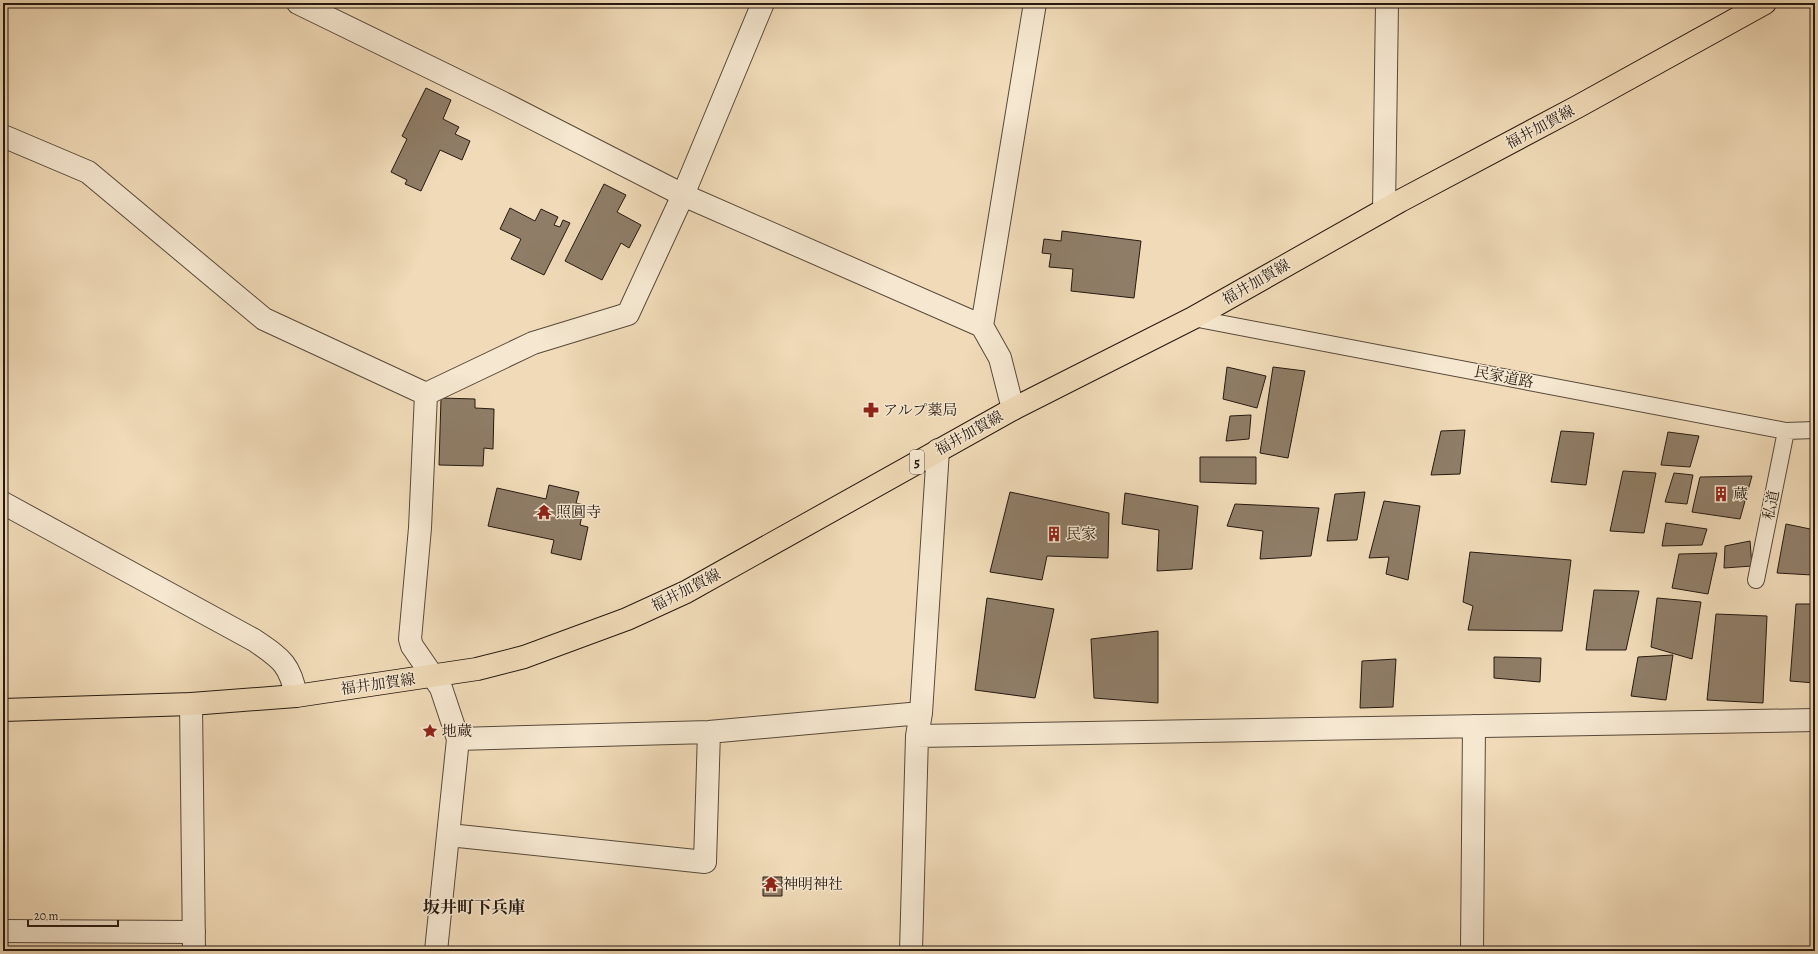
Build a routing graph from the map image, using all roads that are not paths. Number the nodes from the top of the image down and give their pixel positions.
1 (298, 3) edge
2 (763, 3) edge
3 (1035, 3) edge
4 (1387, 3) edge
5 (1765, 3) edge
6 (3, 136) edge
7 (682, 195) junction
8 (1384, 210) junction
9 (1193, 318) junction
10 (982, 326) junction
11 (426, 394) junction
12 (1013, 410) junction
13 (1815, 430) edge
14 (1786, 431) junction
15 (938, 450) junction
16 (3, 503) edge
17 (1756, 580) dead end
18 (434, 676) junction
19 (296, 696) junction
20 (191, 704) junction
21 (3, 710) edge
22 (921, 713) junction
23 (1815, 720) edge
24 (1474, 726) junction
25 (709, 732) junction
26 (917, 736) junction
27 (458, 739) junction
28 (449, 835) junction
29 (3, 931) edge
30 (194, 942) edge
31 (436, 951) edge
32 (911, 951) edge
33 (1472, 951) edge

1 - 7 street
2 - 7 street
3 - 10 street
4 - 8 street
5 - 8 main road, 福井加賀線 / 5
6 - 11 street
7 - 10 street
7 - 11 street
8 - 9 main road, 福井加賀線 / 5
9 - 12 main road, 福井加賀線 / 5
9 - 14 lane, 民家道路
10 - 12 street
11 - 18 street
12 - 15 main road, 福井加賀線 / 5
13 - 14 lane, 民家道路
14 - 17 lane, 私道
15 - 18 main road, 福井加賀線 / 5
15 - 22 street
16 - 19 street
18 - 19 main road, 福井加賀線 / 5
18 - 27 street
19 - 20 main road, 福井加賀線 / 5
20 - 21 main road, 福井加賀線 / 5
20 - 30 street
22 - 25 street
22 - 26 street
23 - 24 street
24 - 26 street
24 - 33 street
25 - 27 street
25 - 28 street
26 - 32 street
27 - 28 street
28 - 31 street
29 - 30 street

